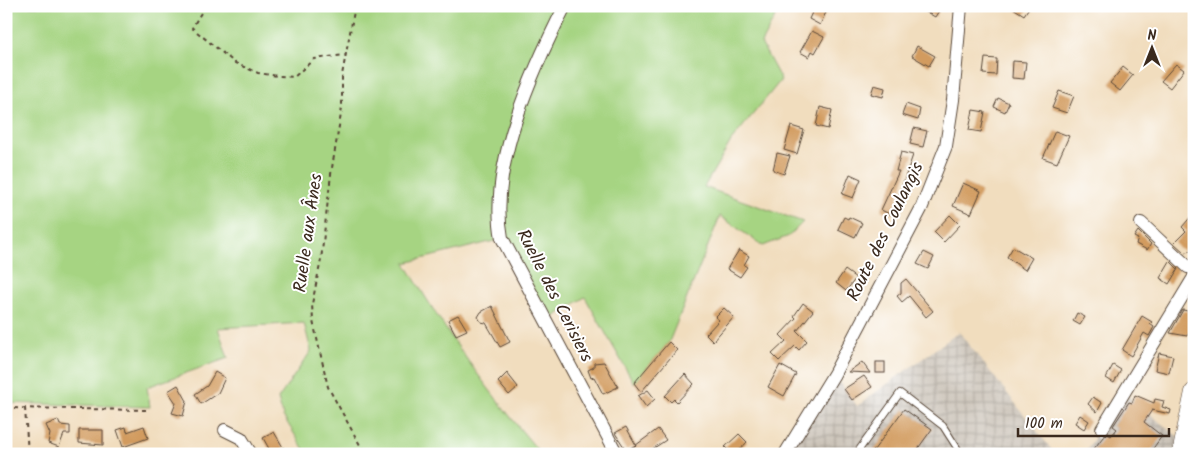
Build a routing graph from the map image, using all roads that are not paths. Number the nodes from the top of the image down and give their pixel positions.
1 (565, 6) edge
2 (961, 6) edge
3 (1141, 223) dead end
4 (1194, 268) edge
5 (1194, 277) edge
6 (1194, 392) edge
7 (1102, 429) dead end
8 (226, 430) dead end
9 (251, 454) edge
10 (617, 454) edge
11 (785, 454) edge
12 (856, 454) edge
13 (961, 454) edge
14 (1181, 454) edge

1 - 10 street, Ruelle des Cerisiers
2 - 11 street, Route des Coulangis
3 - 4 street
5 - 7 street
6 - 14 street
8 - 9 street
12 - 13 lane

